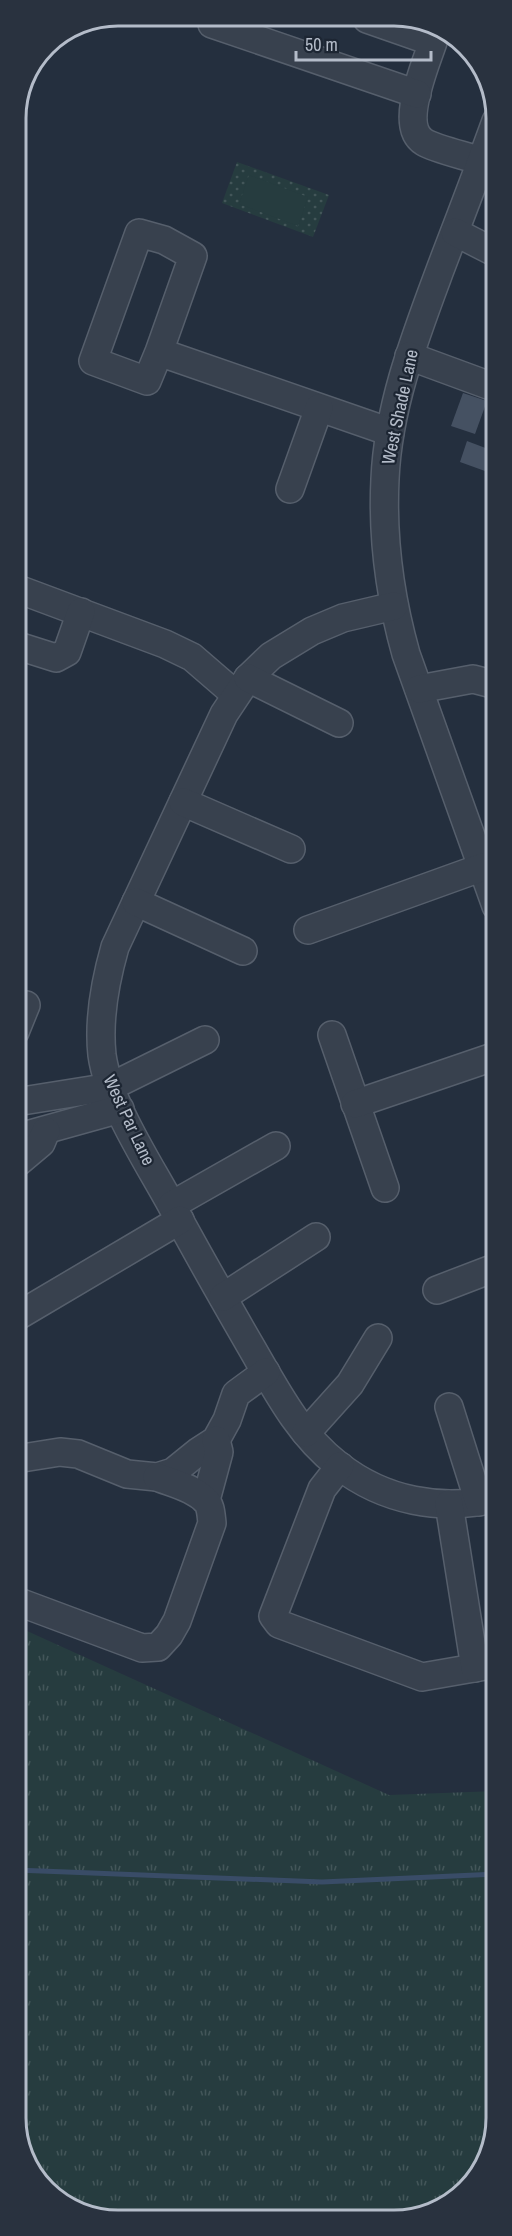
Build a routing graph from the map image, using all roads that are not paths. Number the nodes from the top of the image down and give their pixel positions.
1 (215, 25) edge
2 (384, 25) edge
3 (417, 94) junction
4 (487, 145) edge
5 (481, 161) junction
6 (455, 232) junction
7 (487, 248) edge
8 (159, 352) junction
9 (409, 356) junction
10 (487, 385) edge
11 (319, 408) junction
12 (390, 432) junction
13 (290, 489) dead end
14 (26, 592) edge
15 (394, 606) junction
16 (81, 612) junction
17 (26, 648) edge
18 (487, 683) edge
19 (242, 687) junction
20 (418, 689) junction
21 (339, 723) dead end
22 (183, 802) junction
23 (291, 849) dead end
24 (483, 867) junction
25 (487, 878) edge
26 (136, 902) junction
27 (308, 930) dead end
28 (243, 951) dead end
29 (332, 1035) dead end
30 (205, 1040) dead end
31 (487, 1059) edge
32 (115, 1098) junction
33 (26, 1102) edge
34 (355, 1104) junction
35 (46, 1131) junction
36 (25, 1136) edge
37 (276, 1146) dead end
38 (25, 1156) edge
39 (385, 1188) dead end
40 (176, 1213) junction
41 (316, 1237) dead end
42 (486, 1271) edge
43 (437, 1290) dead end
44 (223, 1298) junction
45 (25, 1311) edge
46 (378, 1338) dead end
47 (266, 1372) junction
48 (449, 1407) dead end
49 (306, 1434) junction
50 (216, 1440) junction
51 (25, 1458) edge
52 (340, 1466) junction
53 (157, 1477) junction
54 (486, 1496) edge
55 (206, 1500) junction
56 (486, 1500) edge
57 (449, 1504) junction
58 (25, 1604) edge
59 (486, 1666) edge

1 - 3 street
2 - 3 street
3 - 5 street
4 - 5 street, West Shade Lane
5 - 6 street, West Shade Lane
6 - 7 street
6 - 9 street, West Shade Lane
8 - 8 street
8 - 11 street
9 - 10 street
9 - 12 street, West Shade Lane
11 - 12 street
11 - 13 street
12 - 15 street, West Shade Lane
14 - 16 street
15 - 19 street, West Par Lane
15 - 20 street, West Shade Lane
16 - 17 street
16 - 19 street
18 - 20 street
19 - 21 street
19 - 22 street, West Par Lane
20 - 24 street, West Shade Lane
22 - 23 street
22 - 26 street, West Par Lane
24 - 25 street, West Shade Lane
24 - 27 street
26 - 28 street
26 - 32 street, West Par Lane
29 - 34 street
30 - 32 street
31 - 34 street
32 - 33 street
32 - 35 street
32 - 40 street, West Par Lane
34 - 39 street
35 - 36 street
35 - 38 street
37 - 40 street
40 - 44 street, West Par Lane
40 - 45 street
41 - 44 street
42 - 43 street
44 - 47 street, West Par Lane
46 - 49 street
47 - 49 street, West Par Lane
47 - 50 street
48 - 54 street
49 - 52 street, West Par Lane
50 - 53 street
50 - 55 street
51 - 53 street
52 - 57 street, West Par Lane
52 - 59 street
53 - 55 street
55 - 58 street
56 - 57 street, West Par Lane
57 - 59 street

